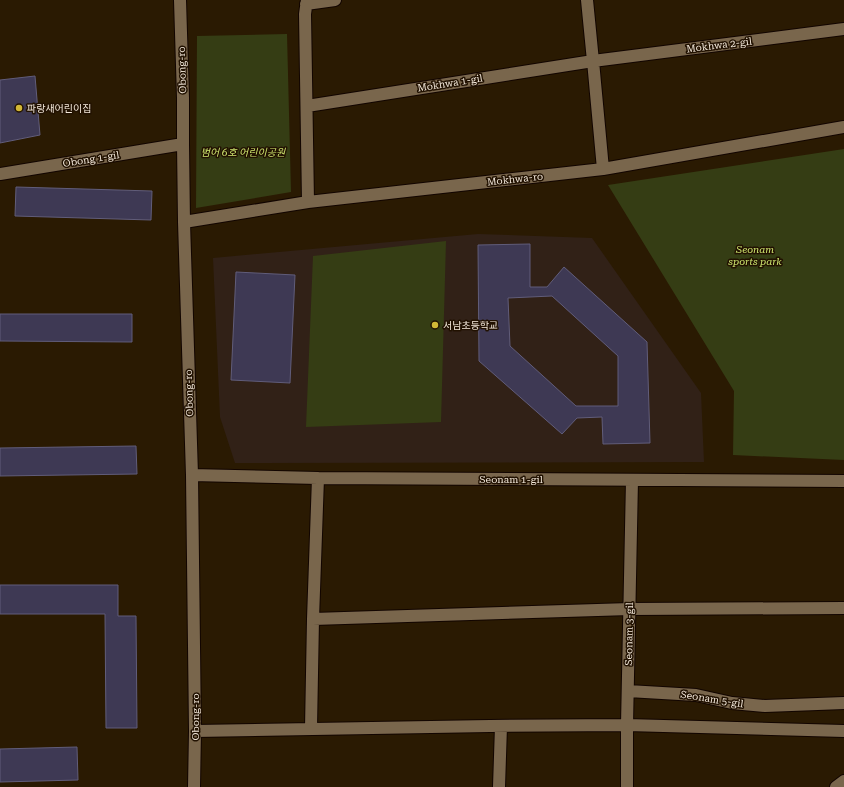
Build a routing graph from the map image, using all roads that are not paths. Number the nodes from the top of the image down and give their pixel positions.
1 (180, 0) edge
2 (335, 0) edge
3 (587, 0) edge
4 (306, 2) edge
5 (844, 29) edge
6 (594, 61) junction
7 (307, 106) junction
8 (844, 127) edge
9 (182, 144) junction
10 (603, 169) junction
11 (0, 174) edge
12 (308, 202) junction
13 (184, 222) junction
14 (192, 475) junction
15 (318, 478) junction
16 (632, 480) junction
17 (844, 481) edge
18 (844, 608) edge
19 (630, 609) junction
20 (313, 619) junction
21 (628, 691) junction
22 (844, 703) edge
23 (501, 726) junction
24 (627, 726) junction
25 (311, 728) junction
26 (196, 731) junction
27 (844, 731) edge
28 (844, 781) edge
29 (194, 787) edge
30 (499, 787) edge
31 (627, 787) edge
32 (836, 787) edge

1 - 9 street, Obong-ro
2 - 4 street
3 - 6 street
4 - 7 street
5 - 6 street, Mokhwa 2-gil
6 - 7 street, Mokhwa 1-gil
6 - 10 street
7 - 12 street
8 - 10 street, Mokhwa-ro
9 - 11 street, Obong 1-gil
9 - 13 street, Obong-ro
10 - 12 street, Mokhwa-ro
12 - 13 street, Mokhwa-ro
13 - 14 street, Obong-ro
14 - 15 street, Seonam 1-gil
14 - 26 street, Obong-ro
15 - 16 street, Seonam 1-gil
15 - 20 street
16 - 17 street, Seonam 1-gil
16 - 19 street, Seonam 3-gil
18 - 19 street
19 - 20 street
19 - 21 street, Seonam 3-gil
20 - 25 street
21 - 22 street, Seonam 5-gil
21 - 24 street, Seonam 3-gil
23 - 24 street
23 - 25 street
23 - 30 street
24 - 27 street
24 - 31 street, Seonam 3-gil
25 - 26 street
26 - 29 street, Obong-ro
28 - 32 street

